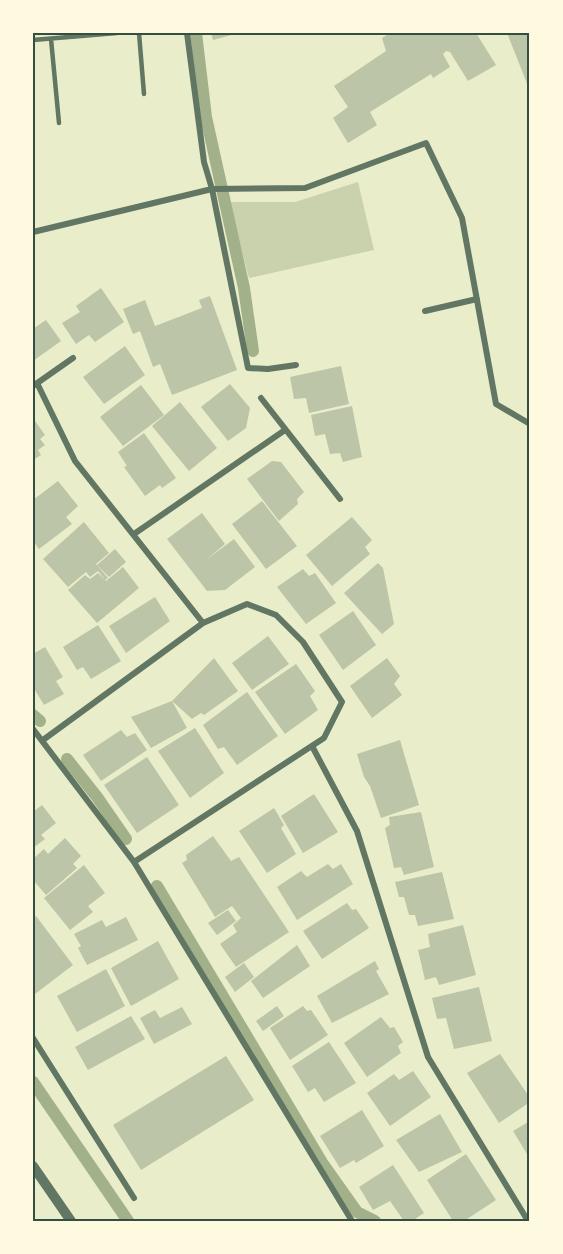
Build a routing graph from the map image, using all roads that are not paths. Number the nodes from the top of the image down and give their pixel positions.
1 (117, 33) edge
2 (139, 33) edge
3 (187, 33) edge
4 (51, 39) junction
5 (33, 40) edge
6 (144, 94) dead end
7 (59, 123) dead end
8 (212, 189) junction
9 (33, 232) edge
10 (477, 299) junction
11 (425, 311) dead end
12 (72, 358) dead end
13 (296, 365) dead end
14 (35, 385) edge
15 (261, 398) dead end
16 (530, 424) edge
17 (285, 430) junction
18 (340, 499) dead end
19 (134, 534) junction
20 (202, 623) junction
21 (33, 729) edge
22 (43, 740) junction
23 (312, 746) junction
24 (134, 862) junction
25 (33, 1038) edge
26 (33, 1166) edge
27 (134, 1197) dead end
28 (71, 1221) edge
29 (352, 1221) edge
30 (528, 1221) edge

1 - 4 lane
2 - 6 lane
3 - 8 street
4 - 5 lane
4 - 7 lane
8 - 9 street
8 - 10 street
8 - 13 street
10 - 11 street
10 - 16 street
12 - 14 street
14 - 19 street
15 - 17 street
17 - 18 street
17 - 19 street
19 - 20 street
20 - 22 street
20 - 23 street
21 - 22 street
22 - 24 street
23 - 24 street
23 - 30 street
24 - 29 street
25 - 27 street
26 - 28 street

